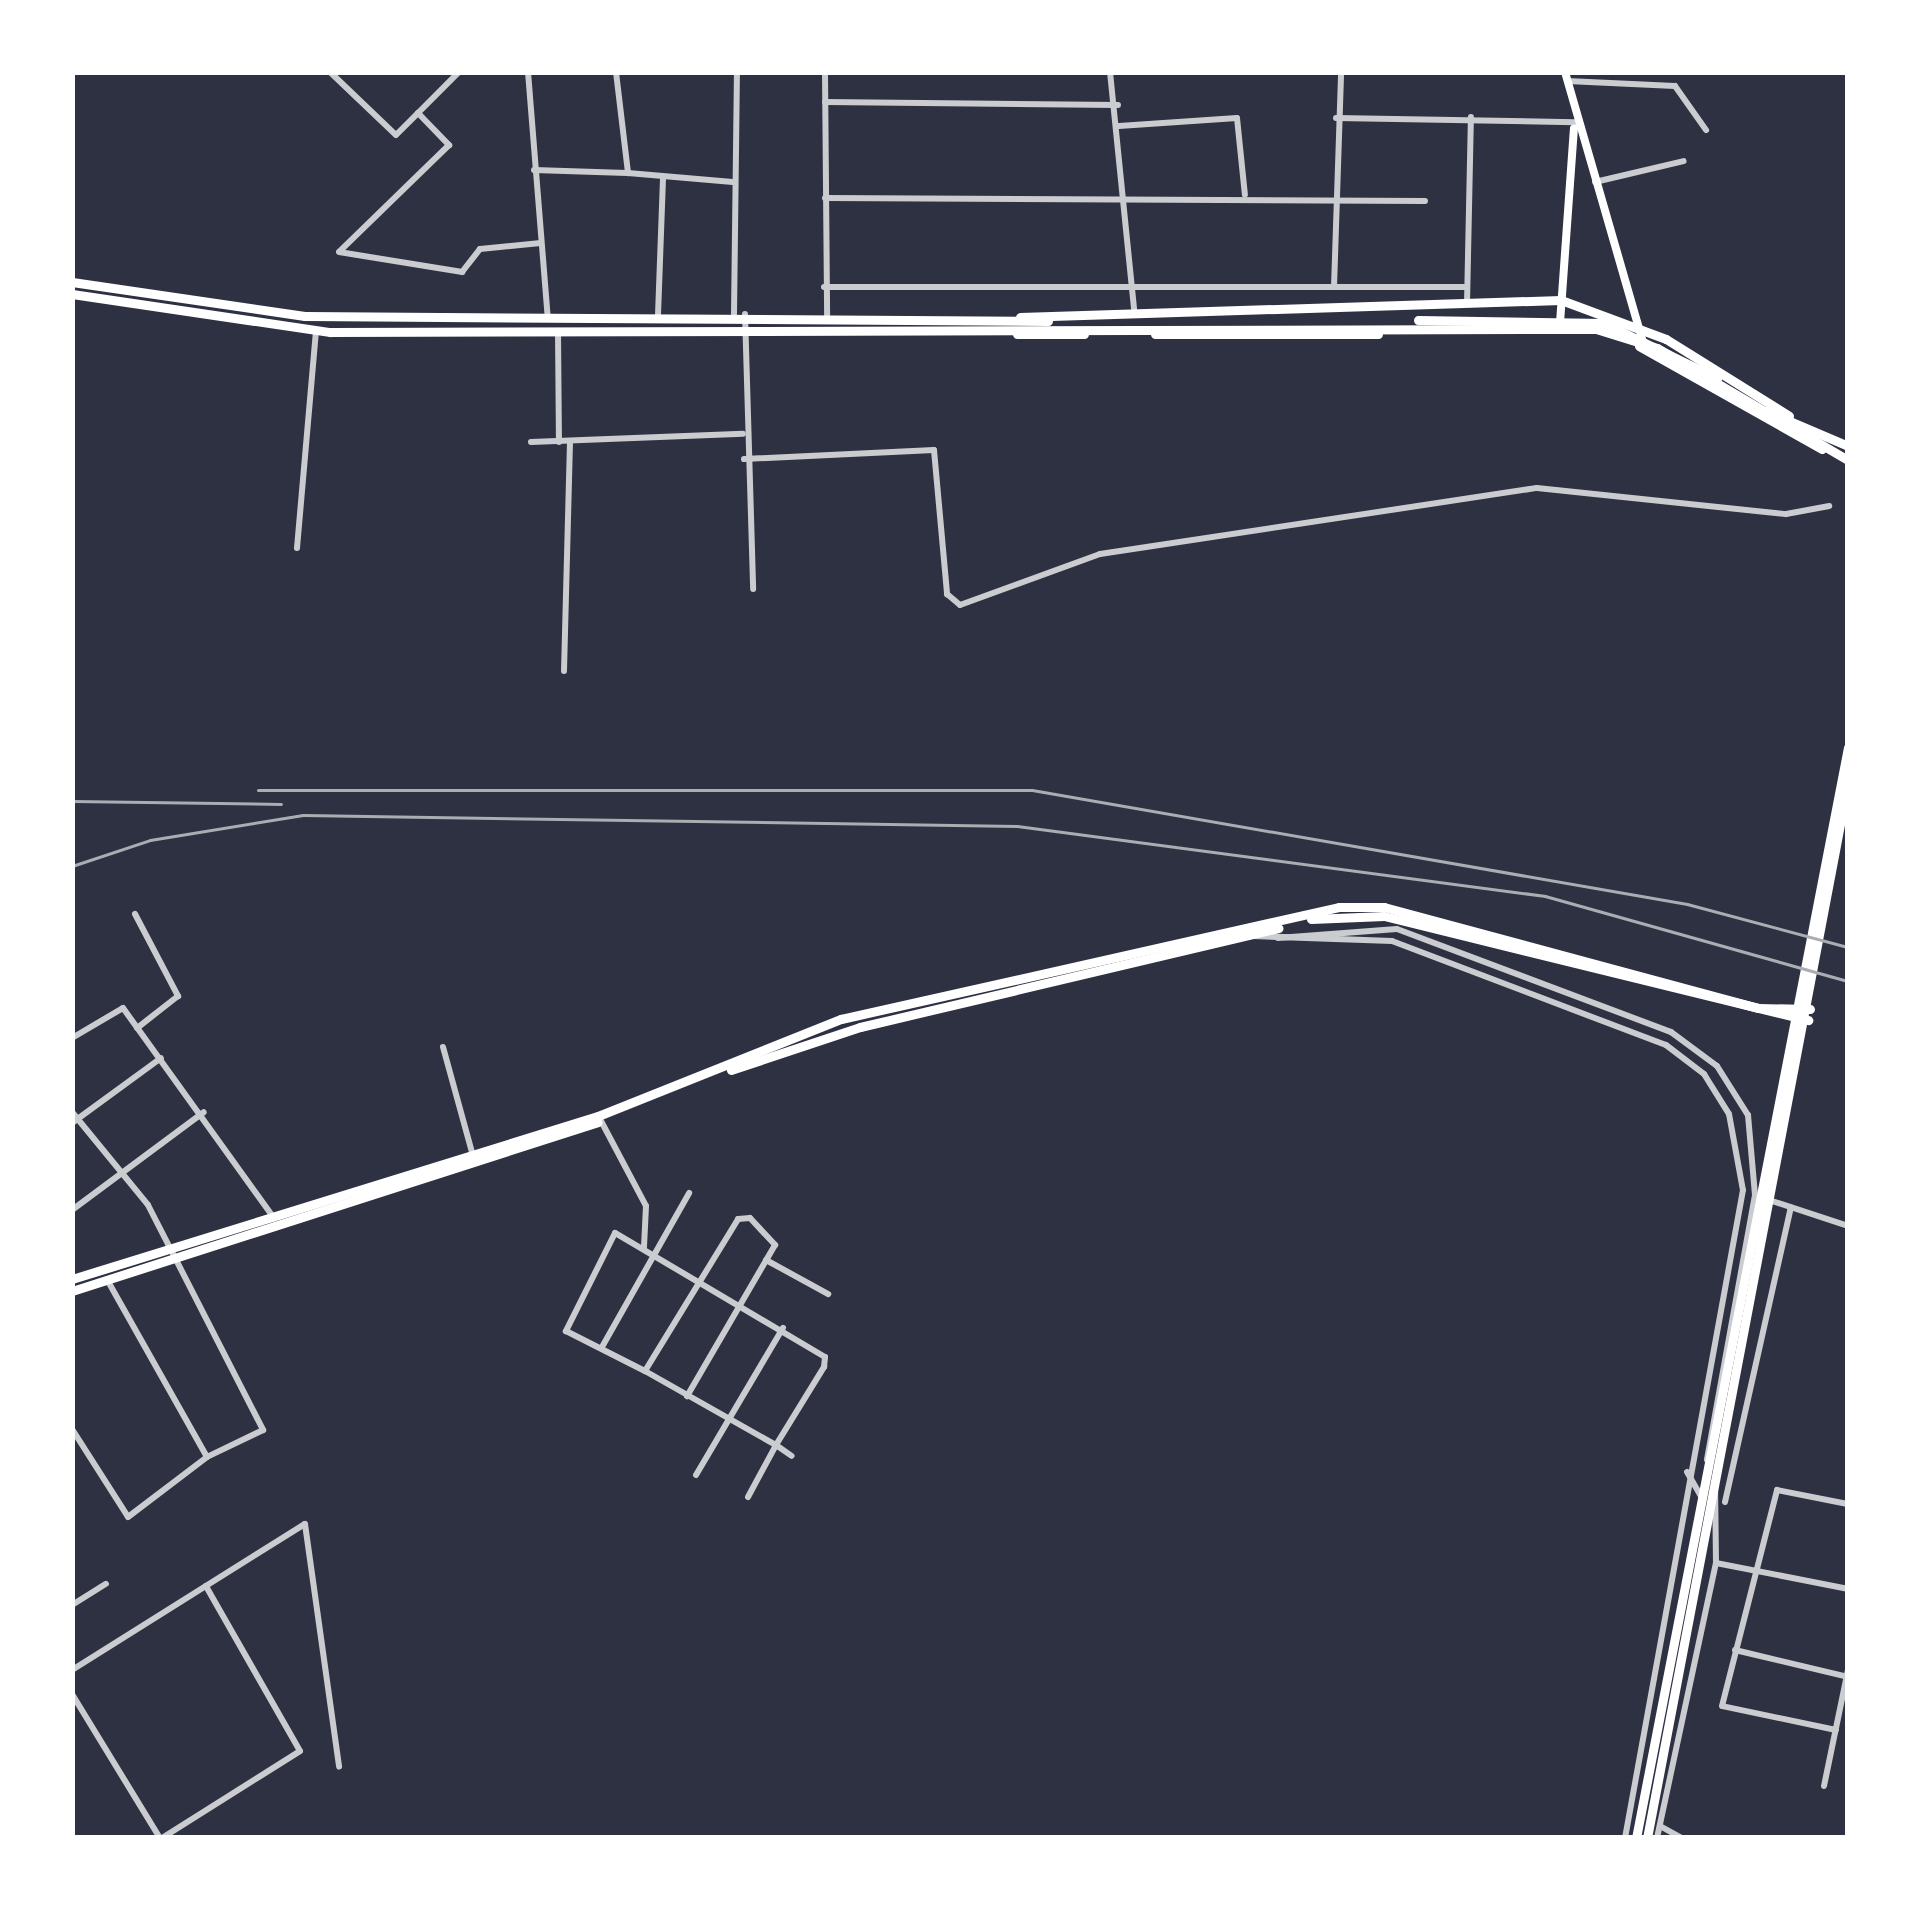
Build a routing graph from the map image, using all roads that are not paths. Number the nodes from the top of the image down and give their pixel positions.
1 (331, 72) edge
2 (459, 72) edge
3 (528, 72) edge
4 (616, 72) edge
5 (737, 72) edge
6 (825, 72) edge
7 (1110, 72) edge
8 (1341, 72) edge
9 (1566, 76) edge
10 (825, 102) junction
11 (1118, 105) junction
12 (418, 113) junction
13 (1471, 117) junction
14 (1336, 118) junction
15 (1575, 122) junction
16 (1119, 125) junction
17 (1706, 130) dead end
18 (1684, 161) dead end
19 (534, 170) junction
20 (628, 173) junction
21 (663, 179) junction
22 (733, 182) junction
23 (1594, 182) junction
24 (1335, 194) junction
25 (1245, 195) junction
26 (1125, 197) junction
27 (825, 198) junction
28 (1424, 200) dead end
29 (541, 243) junction
30 (72, 282) edge
31 (824, 287) junction
32 (1334, 287) junction
33 (1467, 287) junction
34 (1133, 289) junction
35 (72, 294) edge
36 (1561, 300) junction
37 (242, 304) junction
38 (1467, 304) junction
39 (1134, 309) junction
40 (828, 313) junction
41 (740, 314) junction
42 (658, 315) junction
43 (239, 317) junction
44 (548, 318) junction
45 (984, 323) junction
46 (450, 324) junction
47 (469, 324) junction
48 (1024, 325) junction
49 (745, 327) junction
50 (827, 327) junction
51 (557, 328) junction
52 (1644, 328) junction
53 (1557, 329) junction
54 (316, 332) junction
55 (1645, 348) junction
56 (743, 434) junction
57 (532, 442) dead end
58 (559, 442) junction
59 (570, 443) junction
60 (1848, 445) edge
61 (744, 459) junction
62 (1848, 462) edge
63 (1829, 506) dead end
64 (297, 548) dead end
65 (754, 589) dead end
66 (564, 670) dead end
67 (1848, 747) edge
68 (1848, 782) edge
69 (135, 914) dead end
70 (1272, 931) junction
71 (1804, 1015) junction
72 (137, 1028) junction
73 (72, 1038) edge
74 (443, 1046) dead end
75 (161, 1058) junction
76 (205, 1112) junction
77 (74, 1118) edge
78 (600, 1118) junction
79 (473, 1156) junction
80 (122, 1172) junction
81 (1743, 1190) junction
82 (689, 1193) dead end
83 (1755, 1196) junction
84 (1791, 1207) junction
85 (72, 1210) edge
86 (274, 1218) junction
87 (1848, 1226) edge
88 (644, 1247) junction
89 (656, 1253) junction
90 (168, 1255) junction
91 (766, 1260) junction
92 (73, 1277) edge
93 (701, 1279) junction
94 (108, 1280) junction
95 (72, 1292) edge
96 (828, 1294) dead end
97 (740, 1300) junction
98 (783, 1328) junction
99 (601, 1348) junction
100 (645, 1371) junction
101 (687, 1396) junction
102 (728, 1419) junction
103 (72, 1429) edge
104 (776, 1445) junction
105 (792, 1456) dead end
106 (207, 1457) junction
107 (1686, 1468) junction
108 (696, 1475) dead end
109 (748, 1497) dead end
110 (1848, 1504) edge
111 (1723, 1511) junction
112 (1715, 1563) junction
113 (1753, 1569) junction
114 (106, 1584) dead end
115 (206, 1586) junction
116 (1848, 1589) edge
117 (72, 1605) edge
118 (1734, 1649) junction
119 (72, 1670) edge
120 (1848, 1674) edge
121 (72, 1694) edge
122 (1836, 1730) junction
123 (339, 1767) dead end
124 (1824, 1786) dead end
125 (1660, 1826) junction
126 (161, 1838) edge
127 (1625, 1838) edge
128 (1636, 1838) edge
129 (1647, 1838) edge
130 (1657, 1838) edge
131 (1682, 1838) edge

1 - 12 street
2 - 12 street
3 - 19 street
4 - 20 street
5 - 22 street
6 - 10 street
7 - 11 street
8 - 14 street
9 - 15 main road
9 - 17 street
10 - 11 street
10 - 27 street
11 - 16 street
12 - 29 street
13 - 14 street
13 - 15 street
13 - 33 street
14 - 24 street
15 - 23 main road
15 - 36 main road
16 - 25 street
16 - 26 street
18 - 23 street
19 - 20 street
19 - 29 street
20 - 21 street
21 - 22 street
21 - 42 street
22 - 41 street
23 - 52 main road
24 - 25 street
24 - 28 street
24 - 32 street
25 - 26 street
26 - 27 street
26 - 34 street
27 - 31 street
29 - 44 street
30 - 37 main road
31 - 34 street
31 - 40 street
32 - 33 street
32 - 34 street
33 - 38 street
34 - 39 street
35 - 43 main road
36 - 38 main road
36 - 52 main road
36 - 53 main road
37 - 43 main road
37 - 46 main road
38 - 39 main road
39 - 45 main road
40 - 41 main road
40 - 45 main road
40 - 50 street
41 - 42 main road
41 - 49 street
42 - 44 main road
43 - 54 main road
44 - 47 main road
45 - 48 main road
45 - 50 main road
45 - 53 main road
46 - 47 main road
46 - 54 main road
47 - 51 main road
48 - 53 main road
48 - 60 main road
49 - 50 main road
49 - 51 main road
49 - 56 street
51 - 58 street
52 - 55 main road
52 - 60 main road
53 - 55 main road
53 - 62 main road
54 - 64 street
55 - 62 main road
56 - 59 street
56 - 61 street
57 - 58 street
58 - 59 street
59 - 66 street
61 - 63 street
61 - 65 street
67 - 71 main road
68 - 71 main road
69 - 72 street
70 - 71 main road
70 - 78 main road
70 - 81 street
70 - 83 street
71 - 128 main road
71 - 129 main road
72 - 73 street
72 - 75 street
74 - 79 street
75 - 76 street
75 - 77 street
76 - 80 street
76 - 86 street
77 - 80 street
78 - 79 main road
78 - 88 street
78 - 90 main road
79 - 86 main road
80 - 85 street
80 - 90 street
81 - 83 street
81 - 107 street
82 - 89 street
83 - 84 street
83 - 111 street
84 - 87 street
84 - 111 street
86 - 90 main road
88 - 89 street
88 - 99 street
89 - 93 street
89 - 99 street
90 - 92 main road
90 - 94 main road
90 - 106 street
91 - 93 street
91 - 96 street
91 - 97 street
93 - 97 street
93 - 100 street
94 - 95 main road
94 - 106 street
97 - 98 street
97 - 101 street
98 - 102 street
98 - 104 street
99 - 100 street
100 - 101 street
101 - 102 street
102 - 104 street
102 - 108 street
103 - 106 street
104 - 105 street
104 - 109 street
107 - 111 street
107 - 127 street
110 - 113 street
111 - 112 street
112 - 113 street
112 - 125 street
113 - 116 street
113 - 118 street
114 - 117 street
115 - 119 street
115 - 123 street
115 - 126 street
118 - 120 street
118 - 122 street
120 - 122 street
121 - 126 street
122 - 124 street
125 - 130 street
125 - 131 street

